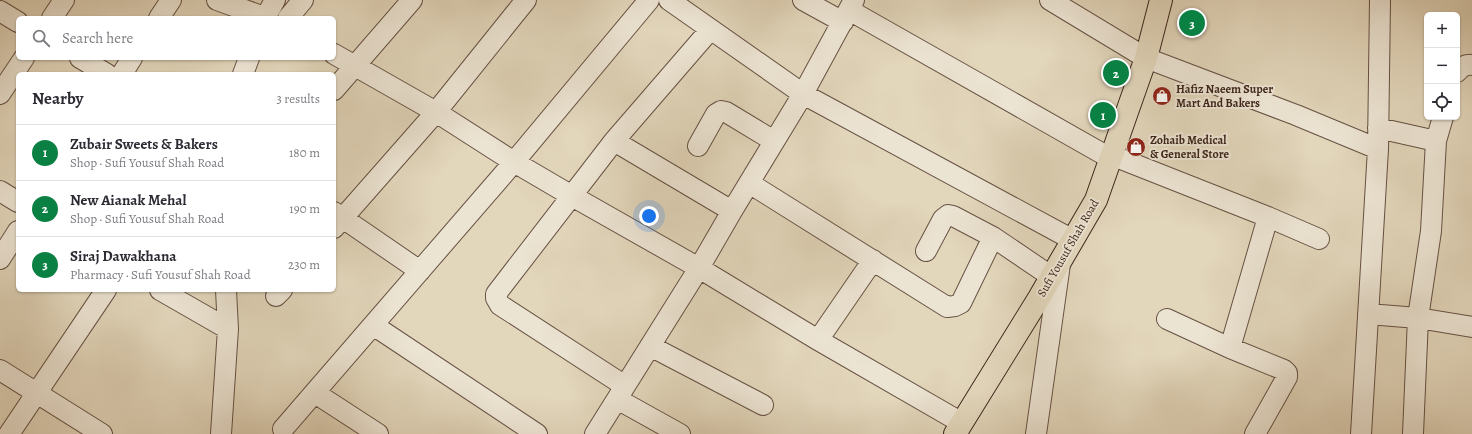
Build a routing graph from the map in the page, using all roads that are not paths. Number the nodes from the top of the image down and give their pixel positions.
1 (64, 0) edge
2 (171, 0) edge
3 (217, 0) edge
4 (275, 0) edge
5 (303, 0) edge
6 (412, 0) edge
7 (526, 0) edge
8 (650, 0) edge
9 (669, 0) edge
10 (803, 0) edge
11 (1050, 0) edge
12 (1161, 0) edge
13 (1380, 0) edge
14 (0, 11) edge
15 (849, 11) edge
16 (53, 16) edge
17 (160, 16) edge
18 (261, 16) edge
19 (267, 16) edge
20 (290, 16) edge
21 (16, 21) edge
22 (710, 30) junction
23 (336, 55) edge
24 (1146, 58) junction
25 (23, 60) edge
26 (83, 60) edge
27 (131, 60) edge
28 (248, 60) edge
29 (1472, 65) edge
30 (355, 66) junction
31 (1460, 68) edge
32 (104, 72) edge
33 (123, 72) edge
34 (244, 72) edge
35 (336, 88) edge
36 (0, 94) edge
37 (803, 94) junction
38 (436, 112) junction
39 (1442, 120) edge
40 (1378, 128) junction
41 (614, 141) junction
42 (774, 141) junction
43 (1436, 141) junction
44 (698, 146) dead end
45 (1378, 149) junction
46 (1111, 156) junction
47 (514, 162) junction
48 (749, 183) junction
49 (0, 191) edge
50 (572, 196) junction
51 (16, 201) edge
52 (732, 211) junction
53 (1268, 217) junction
54 (337, 219) edge
55 (16, 234) edge
56 (993, 237) junction
57 (1319, 239) dead end
58 (1073, 240) junction
59 (926, 251) dead end
60 (0, 259) edge
61 (874, 260) junction
62 (699, 268) junction
63 (1056, 270) junction
64 (420, 271) junction
65 (105, 292) edge
66 (163, 292) edge
67 (226, 292) edge
68 (1368, 314) junction
69 (1418, 318) junction
70 (1168, 319) dead end
71 (373, 325) junction
72 (1472, 327) edge
73 (228, 329) junction
74 (818, 340) junction
75 (650, 346) junction
76 (1230, 348) junction
77 (0, 370) edge
78 (315, 392) junction
79 (37, 393) junction
80 (621, 393) junction
81 (763, 405) dead end
82 (958, 428) edge
83 (283, 429) dead end
84 (9, 434) edge
85 (102, 434) edge
86 (222, 434) edge
87 (378, 434) edge
88 (538, 434) edge
89 (595, 434) edge
90 (680, 434) edge
91 (1036, 434) edge
92 (1255, 434) edge
93 (1361, 434) edge
94 (1413, 434) edge

1 - 16 street
2 - 17 street
3 - 18 street
4 - 19 street
5 - 20 street
6 - 30 street
7 - 38 street
8 - 47 street
9 - 22 street
10 - 15 street
11 - 24 street
12 - 24 main road, Sufi Yousuf Shah Road
13 - 40 street
14 - 21 street
15 - 37 street
15 - 46 street
22 - 37 street
22 - 41 street
23 - 30 street
24 - 45 street
24 - 46 main road, Sufi Yousuf Shah Road
25 - 36 street
26 - 32 street
27 - 33 street
28 - 34 street
29 - 31 street
30 - 35 street
30 - 38 street
37 - 42 street
37 - 58 street
38 - 47 street
38 - 54 street
39 - 43 street
40 - 43 street
40 - 45 street
41 - 50 street
41 - 52 street
42 - 44 street
42 - 48 street
43 - 69 street
45 - 68 street
46 - 53 street
46 - 58 main road, Sufi Yousuf Shah Road
47 - 50 street
47 - 64 street
48 - 52 street
48 - 61 street
49 - 51 street
50 - 62 street
50 - 80 street
52 - 62 street
53 - 57 street
53 - 76 street
54 - 64 street
55 - 60 street
56 - 59 street
56 - 61 street
56 - 63 street
58 - 63 main road, Sufi Yousuf Shah Road
61 - 74 street
62 - 74 street
62 - 75 street
63 - 82 main road, Sufi Yousuf Shah Road
63 - 91 street
64 - 71 street
65 - 79 street
66 - 73 street
67 - 73 street
68 - 69 street
68 - 93 street
69 - 72 street
69 - 94 street
70 - 76 street
71 - 78 street
71 - 88 street
73 - 86 street
74 - 82 street
75 - 80 street
75 - 81 street
76 - 92 street
77 - 79 street
78 - 83 street
78 - 87 street
79 - 84 street
79 - 85 street
80 - 89 street
80 - 90 street

